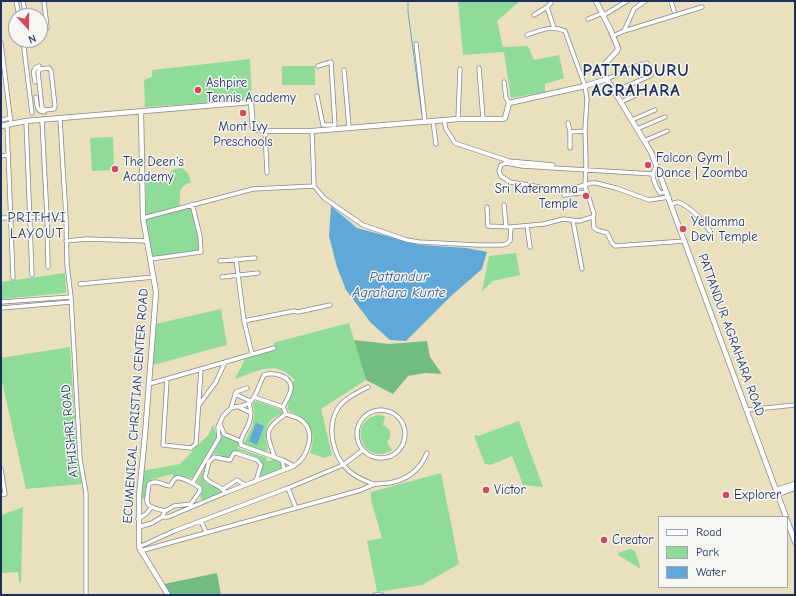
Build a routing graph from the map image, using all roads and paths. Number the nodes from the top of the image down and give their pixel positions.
1 (596, 1) edge
2 (627, 1) edge
3 (644, 1) edge
4 (671, 1) edge
5 (24, 2) edge
6 (16, 3) edge
7 (551, 3) dead end
8 (547, 7) junction
9 (702, 7) dead end
10 (674, 11) dead end
11 (603, 14) junction
12 (534, 15) dead end
13 (588, 19) dead end
14 (554, 28) junction
15 (624, 31) junction
16 (527, 35) dead end
17 (613, 36) junction
18 (1, 43) edge
19 (416, 44) dead end
20 (24, 48) edge
21 (647, 63) dead end
22 (641, 64) dead end
23 (39, 66) dead end
24 (318, 66) dead end
25 (479, 68) dead end
26 (460, 69) dead end
27 (344, 70) dead end
28 (607, 79) junction
29 (37, 82) junction
30 (504, 82) dead end
31 (29, 83) junction
32 (586, 86) junction
33 (614, 91) junction
34 (636, 95) dead end
35 (317, 96) dead end
36 (38, 97) junction
37 (30, 98) junction
38 (621, 102) junction
39 (509, 103) junction
40 (655, 110) dead end
41 (141, 111) junction
42 (44, 112) dead end
43 (11, 118) junction
44 (665, 118) dead end
45 (60, 119) junction
46 (458, 119) junction
47 (483, 119) junction
48 (1, 120) edge
49 (433, 120) junction
50 (444, 120) junction
51 (632, 120) junction
52 (26, 121) junction
53 (33, 121) junction
54 (42, 121) junction
55 (425, 121) junction
56 (568, 123) dead end
57 (9, 124) junction
58 (1, 126) edge
59 (329, 127) junction
60 (349, 127) junction
61 (637, 129) junction
62 (312, 131) junction
63 (585, 131) junction
64 (667, 131) dead end
65 (265, 132) junction
66 (570, 132) junction
67 (644, 141) junction
68 (436, 144) dead end
69 (570, 148) dead end
70 (8, 155) junction
71 (1, 156) edge
72 (553, 165) dead end
73 (657, 167) junction
74 (586, 169) junction
75 (267, 173) dead end
76 (653, 174) junction
77 (585, 184) junction
78 (314, 186) junction
79 (587, 192) junction
80 (668, 194) junction
81 (564, 195) dead end
82 (192, 204) junction
83 (671, 204) junction
84 (504, 205) dead end
85 (487, 207) dead end
86 (29, 217) junction
87 (47, 217) junction
88 (66, 217) junction
89 (593, 217) junction
90 (1, 218) edge
91 (11, 218) junction
92 (143, 218) junction
93 (573, 221) junction
94 (488, 226) junction
95 (505, 226) junction
96 (528, 226) junction
97 (512, 227) junction
98 (488, 230) dead end
99 (504, 231) dead end
100 (710, 231) dead end
101 (66, 241) junction
102 (147, 241) junction
103 (685, 241) junction
104 (530, 247) dead end
105 (255, 258) dead end
106 (236, 259) junction
107 (150, 260) junction
108 (220, 260) dead end
109 (48, 267) dead end
110 (582, 269) dead end
111 (258, 273) dead end
112 (32, 275) dead end
113 (238, 275) junction
114 (154, 277) junction
115 (222, 277) dead end
116 (13, 278) dead end
117 (80, 284) dead end
118 (71, 296) junction
119 (1, 302) edge
120 (71, 302) junction
121 (330, 305) dead end
122 (1, 308) edge
123 (244, 321) junction
124 (274, 348) dead end
125 (252, 354) junction
126 (225, 362) junction
127 (201, 369) junction
128 (167, 379) junction
129 (149, 384) junction
130 (368, 387) dead end
131 (247, 388) dead end
132 (235, 394) junction
133 (254, 397) junction
134 (250, 402) junction
135 (795, 405) edge
136 (199, 406) junction
137 (239, 407) junction
138 (283, 407) junction
139 (231, 408) junction
140 (747, 410) junction
141 (251, 413) junction
142 (286, 414) junction
143 (220, 424) junction
144 (240, 441) junction
145 (363, 450) junction
146 (427, 453) dead end
147 (209, 454) junction
148 (274, 456) junction
149 (214, 457) junction
150 (282, 460) junction
151 (343, 465) junction
152 (294, 466) junction
153 (1, 469) edge
154 (284, 470) junction
155 (256, 481) junction
156 (193, 482) junction
157 (374, 484) junction
158 (795, 484) edge
159 (245, 485) junction
160 (288, 488) junction
161 (795, 488) edge
162 (224, 491) junction
163 (777, 492) junction
164 (3, 494) edge
165 (151, 508) junction
166 (296, 508) junction
167 (165, 511) junction
168 (146, 514) junction
169 (785, 516) edge
170 (162, 517) junction
171 (138, 519) junction
172 (201, 521) junction
173 (152, 523) junction
174 (788, 523) edge
175 (138, 528) junction
176 (206, 532) junction
177 (795, 542) edge
178 (139, 549) junction
179 (86, 595) edge
180 (168, 595) edge
181 (376, 595) edge
182 (382, 595) edge

1 - 11 street
2 - 11 street
3 - 15 street
4 - 10 street
5 - 6 street
7 - 8 street
8 - 12 street
8 - 14 street
9 - 15 street
11 - 13 street
11 - 17 street
14 - 16 street
14 - 32 street
15 - 17 street
17 - 28 street
18 - 43 street
19 - 55 street
20 - 31 street
21 - 33 street
22 - 28 street
23 - 29 street
24 - 59 street
25 - 47 street
26 - 46 street
27 - 60 street
28 - 32 street
28 - 33 street, PATTANDUR AGRAHARA ROAD
29 - 31 street
29 - 36 street
29 - 36 street
30 - 39 street
31 - 37 street
32 - 39 street
32 - 63 street
33 - 38 street, PATTANDUR AGRAHARA ROAD
34 - 38 street
35 - 59 street
36 - 37 street
36 - 42 street
37 - 53 street
38 - 51 street, PATTANDUR AGRAHARA ROAD
39 - 47 street
40 - 51 street
41 - 45 street
41 - 65 street
41 - 92 street, ECUMENICAL CHRISTIAN CENTER ROAD
43 - 48 street
43 - 57 street
44 - 61 street
45 - 54 street
45 - 88 street, ATHISHRI ROAD
46 - 47 street
46 - 50 street
49 - 50 street
49 - 55 street
49 - 68 street
50 - 72 street
51 - 61 street, PATTANDUR AGRAHARA ROAD
52 - 53 street
52 - 57 street
52 - 86 street
53 - 54 street
54 - 87 street
55 - 60 street
56 - 66 street
57 - 58 street
57 - 70 street
59 - 60 street
59 - 62 street
61 - 67 street, PATTANDUR AGRAHARA ROAD
62 - 65 street
62 - 78 street
63 - 66 street
63 - 74 street
64 - 67 street
65 - 75 street
66 - 69 street
67 - 73 street, PATTANDUR AGRAHARA ROAD
70 - 71 street
70 - 91 street
73 - 76 street
73 - 80 street, PATTANDUR AGRAHARA ROAD
74 - 76 street
74 - 77 street
74 - 77 street
76 - 80 street
77 - 79 street
77 - 80 street
78 - 82 street
78 - 97 street
79 - 81 street
79 - 89 street
80 - 83 street, PATTANDUR AGRAHARA ROAD
82 - 92 street
82 - 107 street
83 - 100 street
83 - 103 street, PATTANDUR AGRAHARA ROAD
84 - 95 street
85 - 94 street
86 - 87 street
86 - 91 street
86 - 112 street
87 - 88 street
87 - 109 street
88 - 101 street, ATHISHRI ROAD
89 - 93 street
89 - 103 street
90 - 91 street
91 - 116 street
92 - 102 street, ECUMENICAL CHRISTIAN CENTER ROAD
93 - 96 street
93 - 110 street
94 - 95 street
94 - 98 street
95 - 97 street
95 - 99 street
96 - 97 street
96 - 104 street
101 - 102 street
101 - 118 street, ATHISHRI ROAD
102 - 107 street, ECUMENICAL CHRISTIAN CENTER ROAD
103 - 140 street, PATTANDUR AGRAHARA ROAD
105 - 106 street
106 - 108 street
106 - 113 street
107 - 114 street, ECUMENICAL CHRISTIAN CENTER ROAD
111 - 113 street
113 - 115 street
113 - 123 street
114 - 117 street
114 - 129 street, ECUMENICAL CHRISTIAN CENTER ROAD
118 - 119 street
118 - 120 street, ATHISHRI ROAD
120 - 122 street
120 - 179 street, ATHISHRI ROAD
121 - 123 street
123 - 125 street
124 - 125 street
125 - 126 street
126 - 127 street
126 - 136 street
127 - 128 street
127 - 136 street
128 - 129 street
128 - 136 street
129 - 171 street, ECUMENICAL CHRISTIAN CENTER ROAD
130 - 151 street
131 - 132 street
132 - 134 street
132 - 139 street
133 - 134 street
133 - 138 street
133 - 138 street
134 - 137 street
134 - 141 street
135 - 140 street
137 - 139 street
137 - 141 street
138 - 142 street
139 - 143 street
140 - 163 street, PATTANDUR AGRAHARA ROAD
141 - 144 street
142 - 148 street
142 - 152 street
143 - 144 street
143 - 147 street
144 - 148 street
145 - 145 street
145 - 151 street
146 - 157 street
147 - 149 street
147 - 156 street
148 - 150 street
149 - 155 street
149 - 162 street
150 - 152 street
150 - 154 street
151 - 157 street
151 - 160 street
152 - 154 street
153 - 164 street
154 - 155 street
155 - 159 street
156 - 165 street
156 - 167 street
157 - 166 street
158 - 163 street
159 - 162 street
159 - 162 street
160 - 166 street
160 - 172 street
161 - 163 street
162 - 170 street
163 - 169 street, PATTANDUR AGRAHARA ROAD
165 - 167 street
165 - 168 street
166 - 176 street
167 - 170 street
168 - 171 street
168 - 173 street
170 - 173 street
171 - 175 street, ECUMENICAL CHRISTIAN CENTER ROAD
172 - 176 street
172 - 178 street
173 - 175 street
174 - 177 street, PATTANDUR AGRAHARA ROAD
175 - 178 street, ECUMENICAL CHRISTIAN CENTER ROAD
176 - 178 street
178 - 180 street
181 - 182 street

